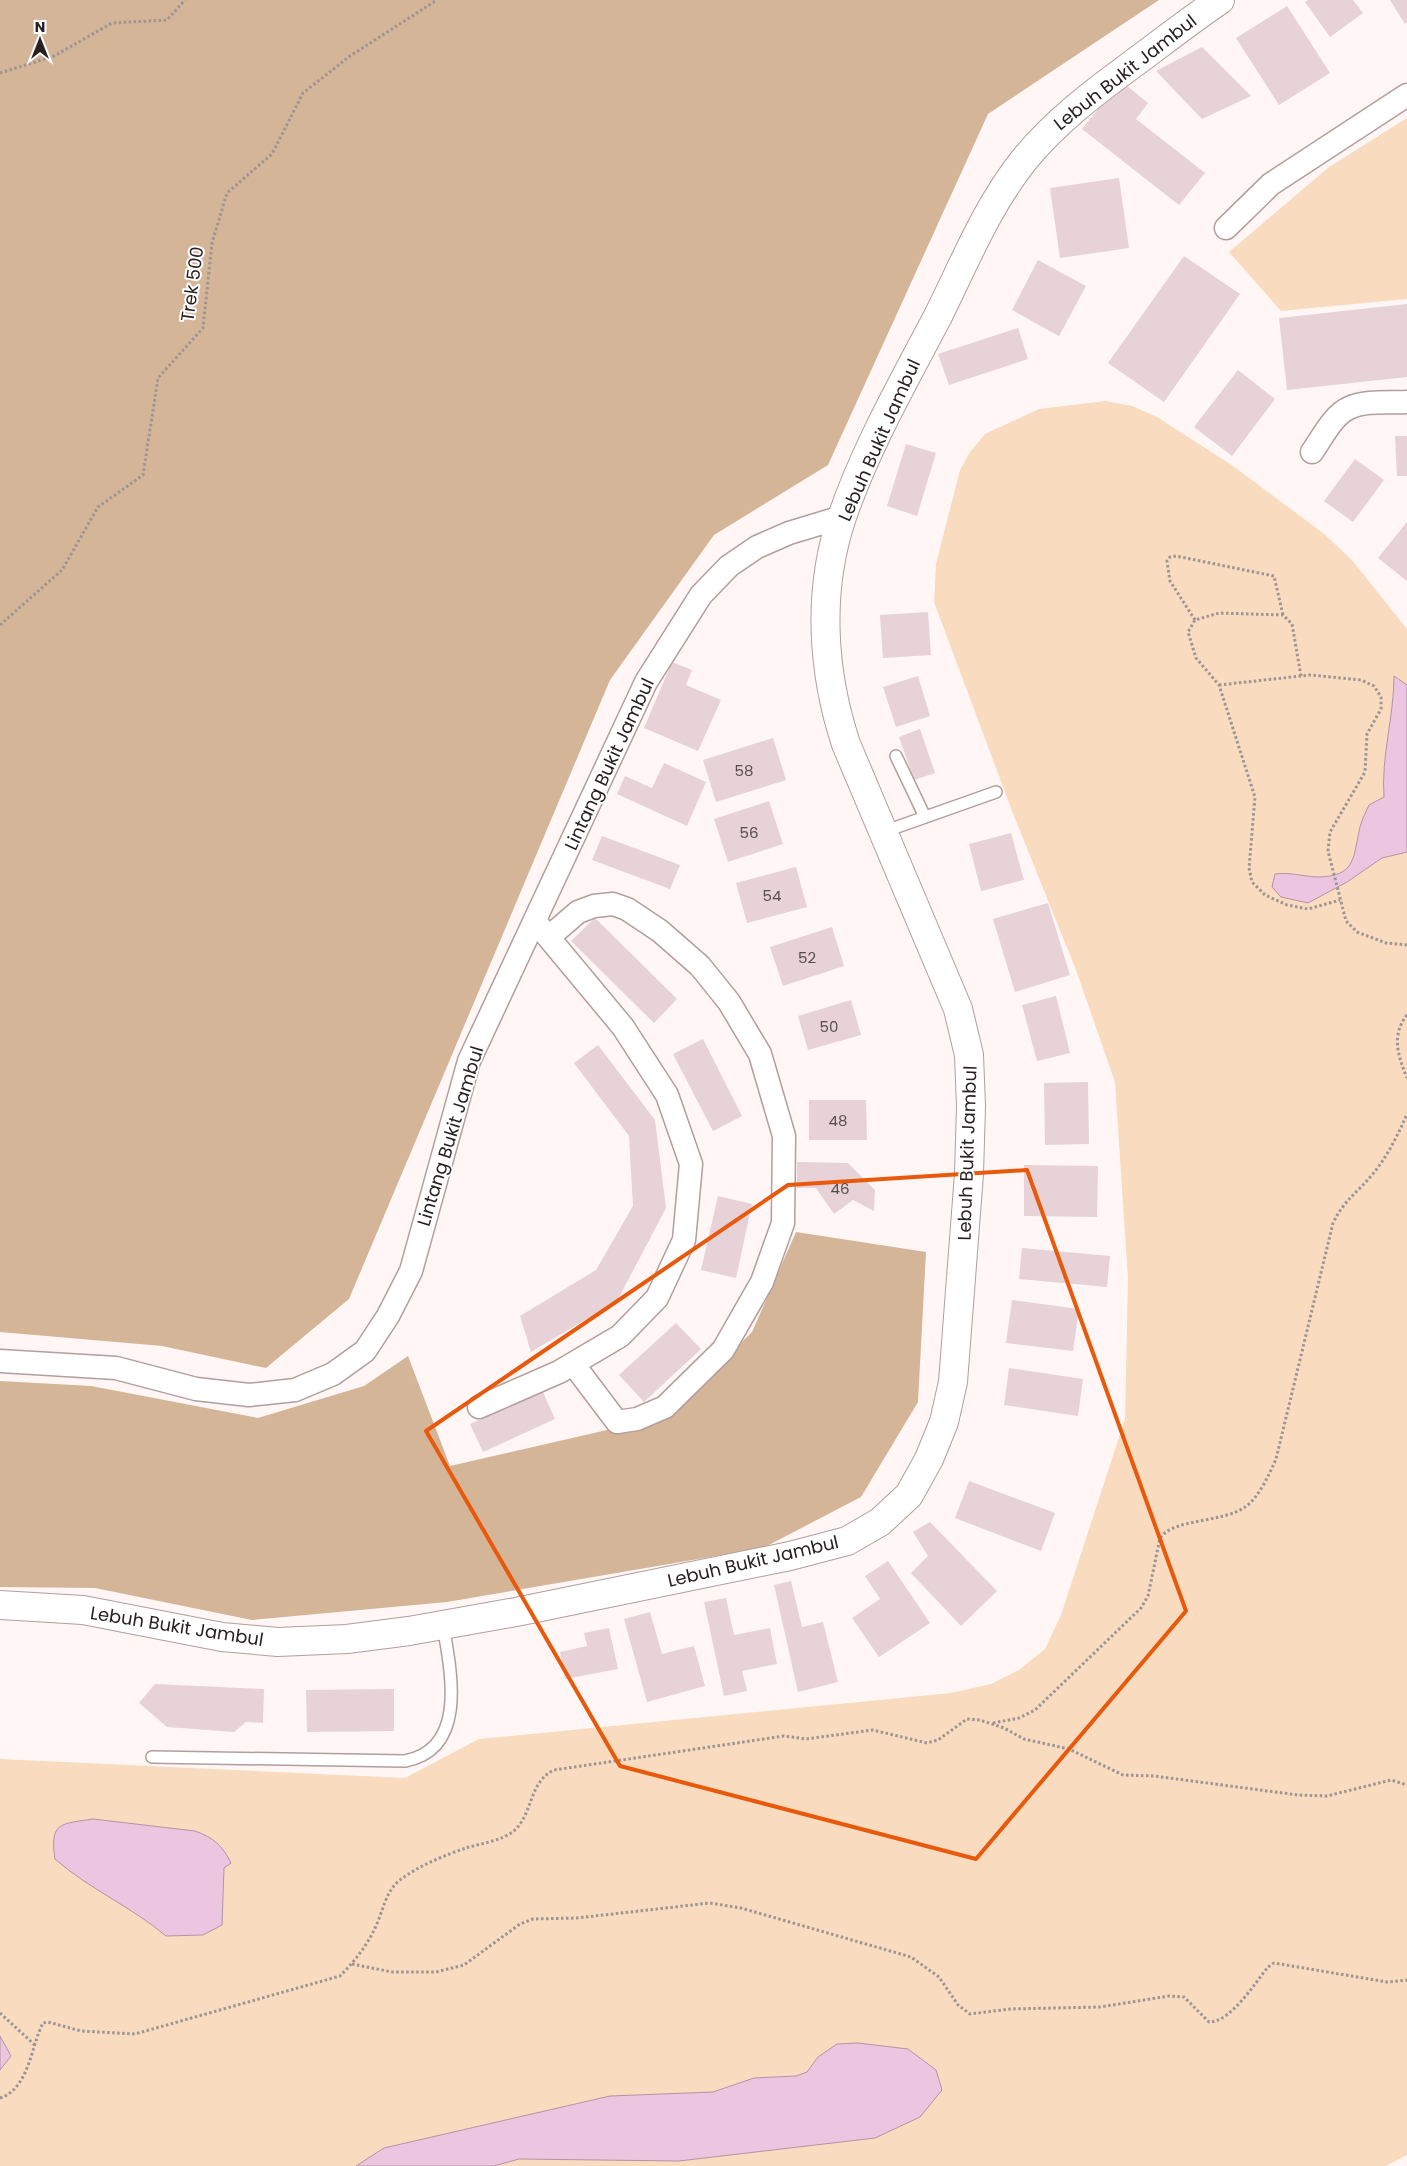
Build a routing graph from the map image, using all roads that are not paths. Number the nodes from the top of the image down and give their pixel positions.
1 (1220, 0) edge
2 (1407, 96) edge
3 (1226, 228) dead end
4 (1407, 402) edge
5 (1312, 452) dead end
6 (842, 517) junction
7 (896, 756) dead end
8 (996, 792) dead end
9 (925, 817) junction
10 (883, 832) junction
11 (542, 929) junction
12 (0, 1361) edge
13 (574, 1365) junction
14 (479, 1407) dead end
15 (0, 1605) edge
16 (443, 1625) junction
17 (152, 1757) dead end

1 - 6 main road, Lebuh Bukit Jambul
2 - 3 street
4 - 5 street
6 - 10 main road, Lebuh Bukit Jambul
6 - 11 street, Lintang Bukit Jambul
7 - 9 lane
8 - 9 lane
9 - 10 lane
10 - 16 main road, Lebuh Bukit Jambul
11 - 12 street, Lintang Bukit Jambul
11 - 13 street
11 - 13 street
13 - 14 street
15 - 16 main road, Lebuh Bukit Jambul
16 - 17 lane

